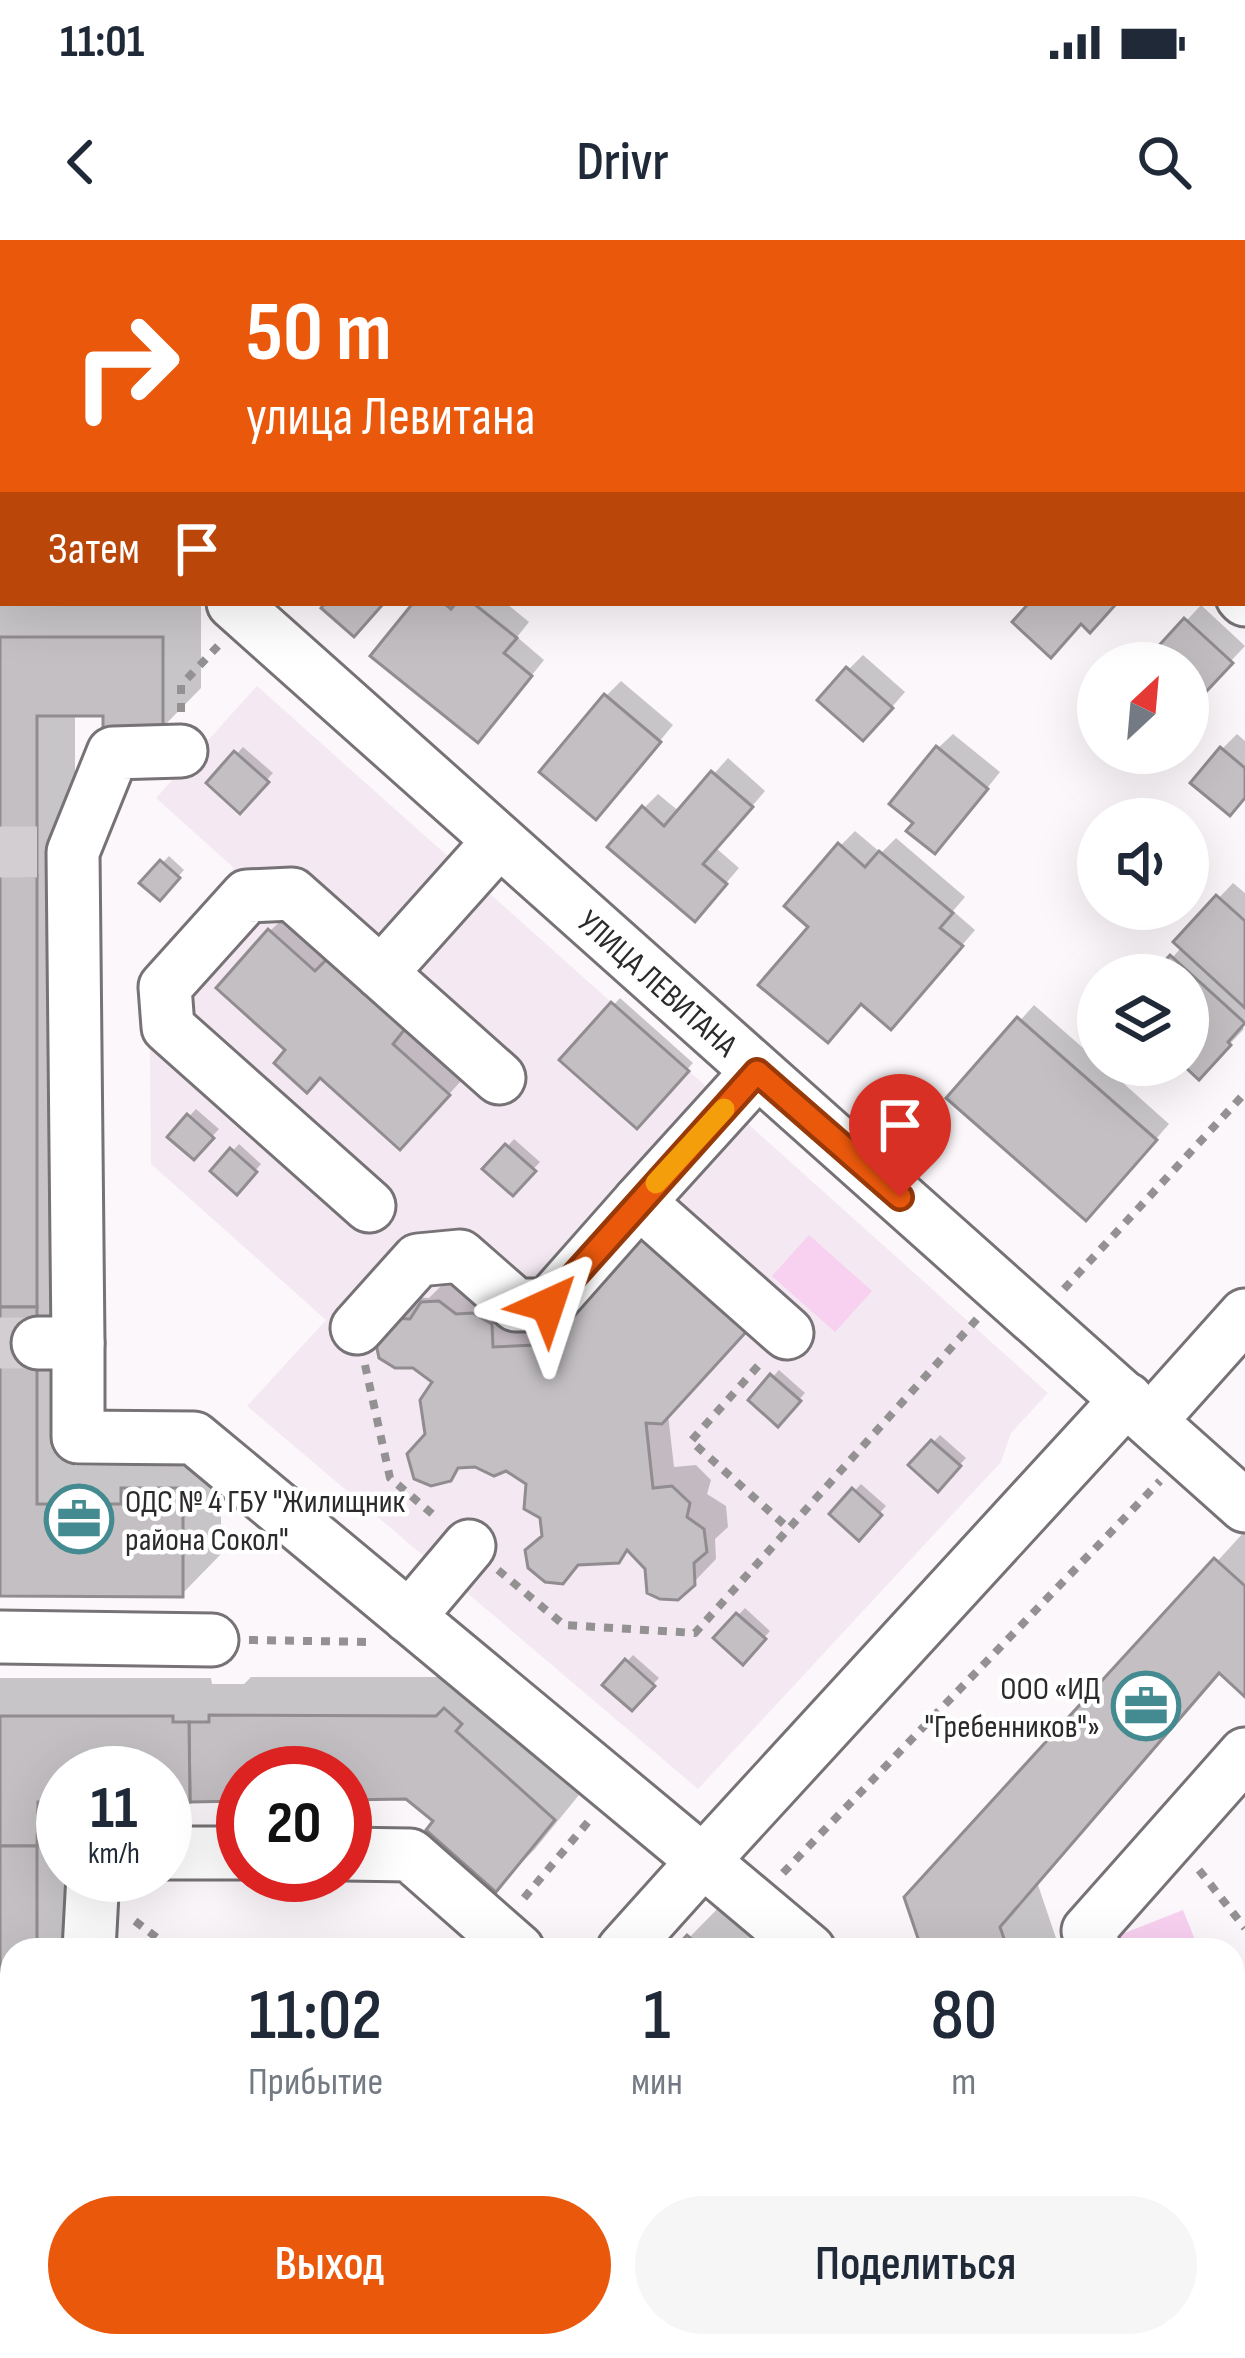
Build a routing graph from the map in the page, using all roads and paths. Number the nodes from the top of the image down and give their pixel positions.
1 (241, 609) edge
2 (181, 752) joint
3 (499, 841) junction
4 (381, 973) junction
5 (757, 1072) junction
6 (499, 1078) dead end
7 (1245, 1093) edge
8 (639, 1202) junction
9 (369, 1206) dead end
10 (1059, 1295) dead end
11 (1245, 1315) edge
12 (972, 1325) dead end
13 (357, 1328) joint
14 (787, 1333) joint
15 (1155, 1424) junction
16 (1245, 1506) edge
17 (789, 1528) junction
18 (469, 1546) junction
19 (409, 1617) junction
20 (0, 1637) edge
21 (212, 1640) joint
22 (1245, 1754) edge
23 (616, 1788) junction
24 (1172, 1836) junction
25 (372, 1854) edge
26 (704, 1861) junction
27 (92, 1902) edge
28 (753, 1904) junction
29 (1245, 1928) edge
30 (90, 1938) edge
31 (504, 1938) edge
32 (509, 1938) edge
33 (634, 1938) edge
34 (794, 1938) edge
35 (1091, 1938) edge

1 - 2 path
1 - 3 street, УЛИЦА ЛЕВИТАНА
2 - 19 street
3 - 4 street
3 - 5 street, УЛИЦА ЛЕВИТАНА
4 - 6 street
4 - 9 street
5 - 8 street
5 - 15 street, УЛИЦА ЛЕВИТАНА
7 - 10 path
8 - 13 street
8 - 14 street
11 - 15 street
12 - 17 path
13 - 18 path
14 - 17 path
15 - 16 street, УЛИЦА ЛЕВИТАНА
15 - 26 street
15 - 28 path
17 - 18 path
18 - 19 street
19 - 21 path
19 - 23 street
20 - 21 street
22 - 24 street
23 - 26 street
23 - 32 path
24 - 29 path
24 - 35 street
25 - 31 street
26 - 28 street
26 - 33 street
27 - 30 street
28 - 34 street

